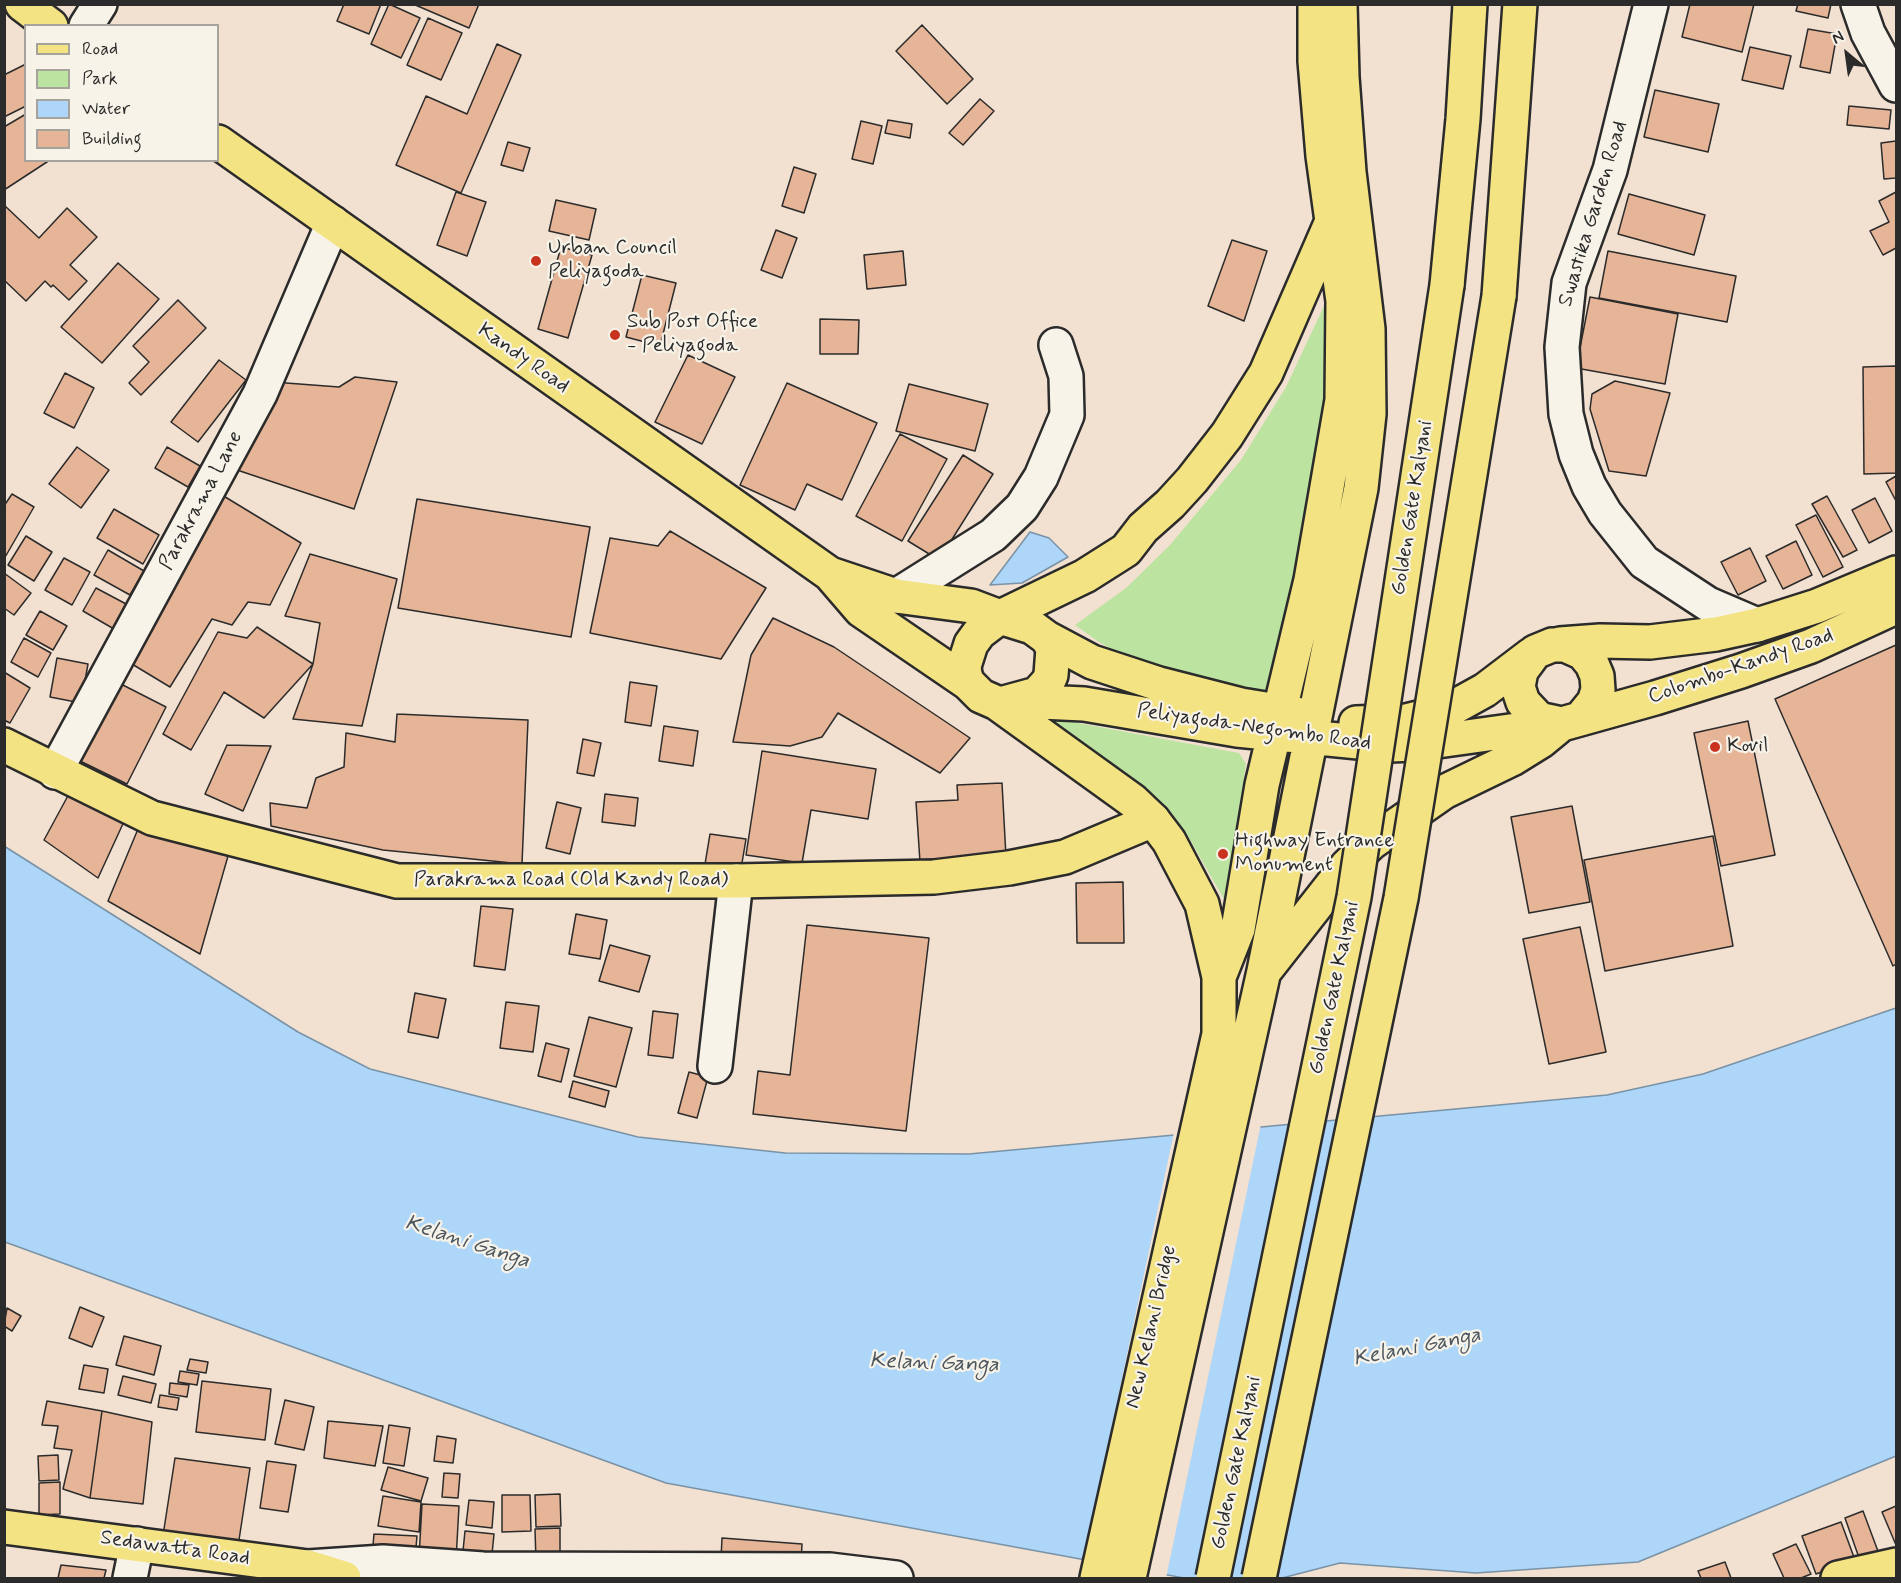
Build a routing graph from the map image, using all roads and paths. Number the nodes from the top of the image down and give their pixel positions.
1 (22, 4) edge
2 (100, 4) edge
3 (1315, 4) edge
4 (1340, 4) edge
5 (1470, 4) edge
6 (1520, 4) edge
7 (1651, 4) edge
8 (1858, 4) edge
9 (48, 24) edge
10 (87, 24) edge
11 (1896, 85) edge
12 (219, 143) edge
13 (1332, 221) junction
14 (333, 223) junction
15 (1056, 345) dead end
16 (1896, 573) edge
17 (830, 574) junction
18 (897, 596) junction
19 (1896, 607) edge
20 (1000, 616) junction
21 (1757, 625) junction
22 (1047, 638) junction
23 (1547, 648) junction
24 (968, 682) junction
25 (1007, 702) junction
26 (1572, 721) junction
27 (4, 745) edge
28 (55, 772) junction
29 (1153, 820) junction
30 (736, 881) junction
31 (1264, 971) junction
32 (1219, 977) junction
33 (715, 1066) dead end
34 (1224, 1080) junction
35 (4, 1527) edge
36 (137, 1544) junction
37 (1896, 1565) edge
38 (308, 1567) junction
39 (130, 1578) edge
40 (344, 1578) edge
41 (896, 1578) edge
42 (1097, 1578) edge
43 (1129, 1578) edge
44 (1213, 1578) edge
45 (1259, 1578) edge
46 (1838, 1578) edge

1 - 9 main road
2 - 10 street
3 - 13 main road
4 - 31 main road
5 - 44 main road, Golden Gate Kalyani, bridge
6 - 45 main road, bridge
7 - 21 street, Swastika Garden Road
8 - 11 street
12 - 14 main road, Kandy Road
13 - 20 main road
13 - 32 main road
14 - 17 main road, Kandy Road
14 - 28 street, Parakrama Lane
15 - 18 street
16 - 21 main road, Colombo-Kandy Road
17 - 18 main road, Kandy Road
17 - 24 main road, Kandy Road
18 - 20 main road, Kandy Road
19 - 26 main road, Colombo-Kandy Road
20 - 22 main road
20 - 24 main road
21 - 23 main road, Colombo-Kandy Road
22 - 23 main road
22 - 25 main road
23 - 26 main road
23 - 26 main road
24 - 25 main road
25 - 26 main road, Peliyagoda-Negombo Road
25 - 29 main road
26 - 31 main road, Colombo-Kandy Road
27 - 28 main road, Parakrama Road (Old Kandy Road)
28 - 30 main road, Parakrama Road (Old Kandy Road)
29 - 30 main road, Parakrama Road (Old Kandy Road)
29 - 32 main road
30 - 33 street
31 - 34 main road
32 - 34 main road
34 - 42 main road, New Kelani Bridge
34 - 43 main road, New Kelani Bridge
35 - 36 main road, Sedawatta Road
36 - 38 main road, Sedawatta Road
36 - 39 street
37 - 46 main road
38 - 40 main road, Sedawatta Road
38 - 41 street

